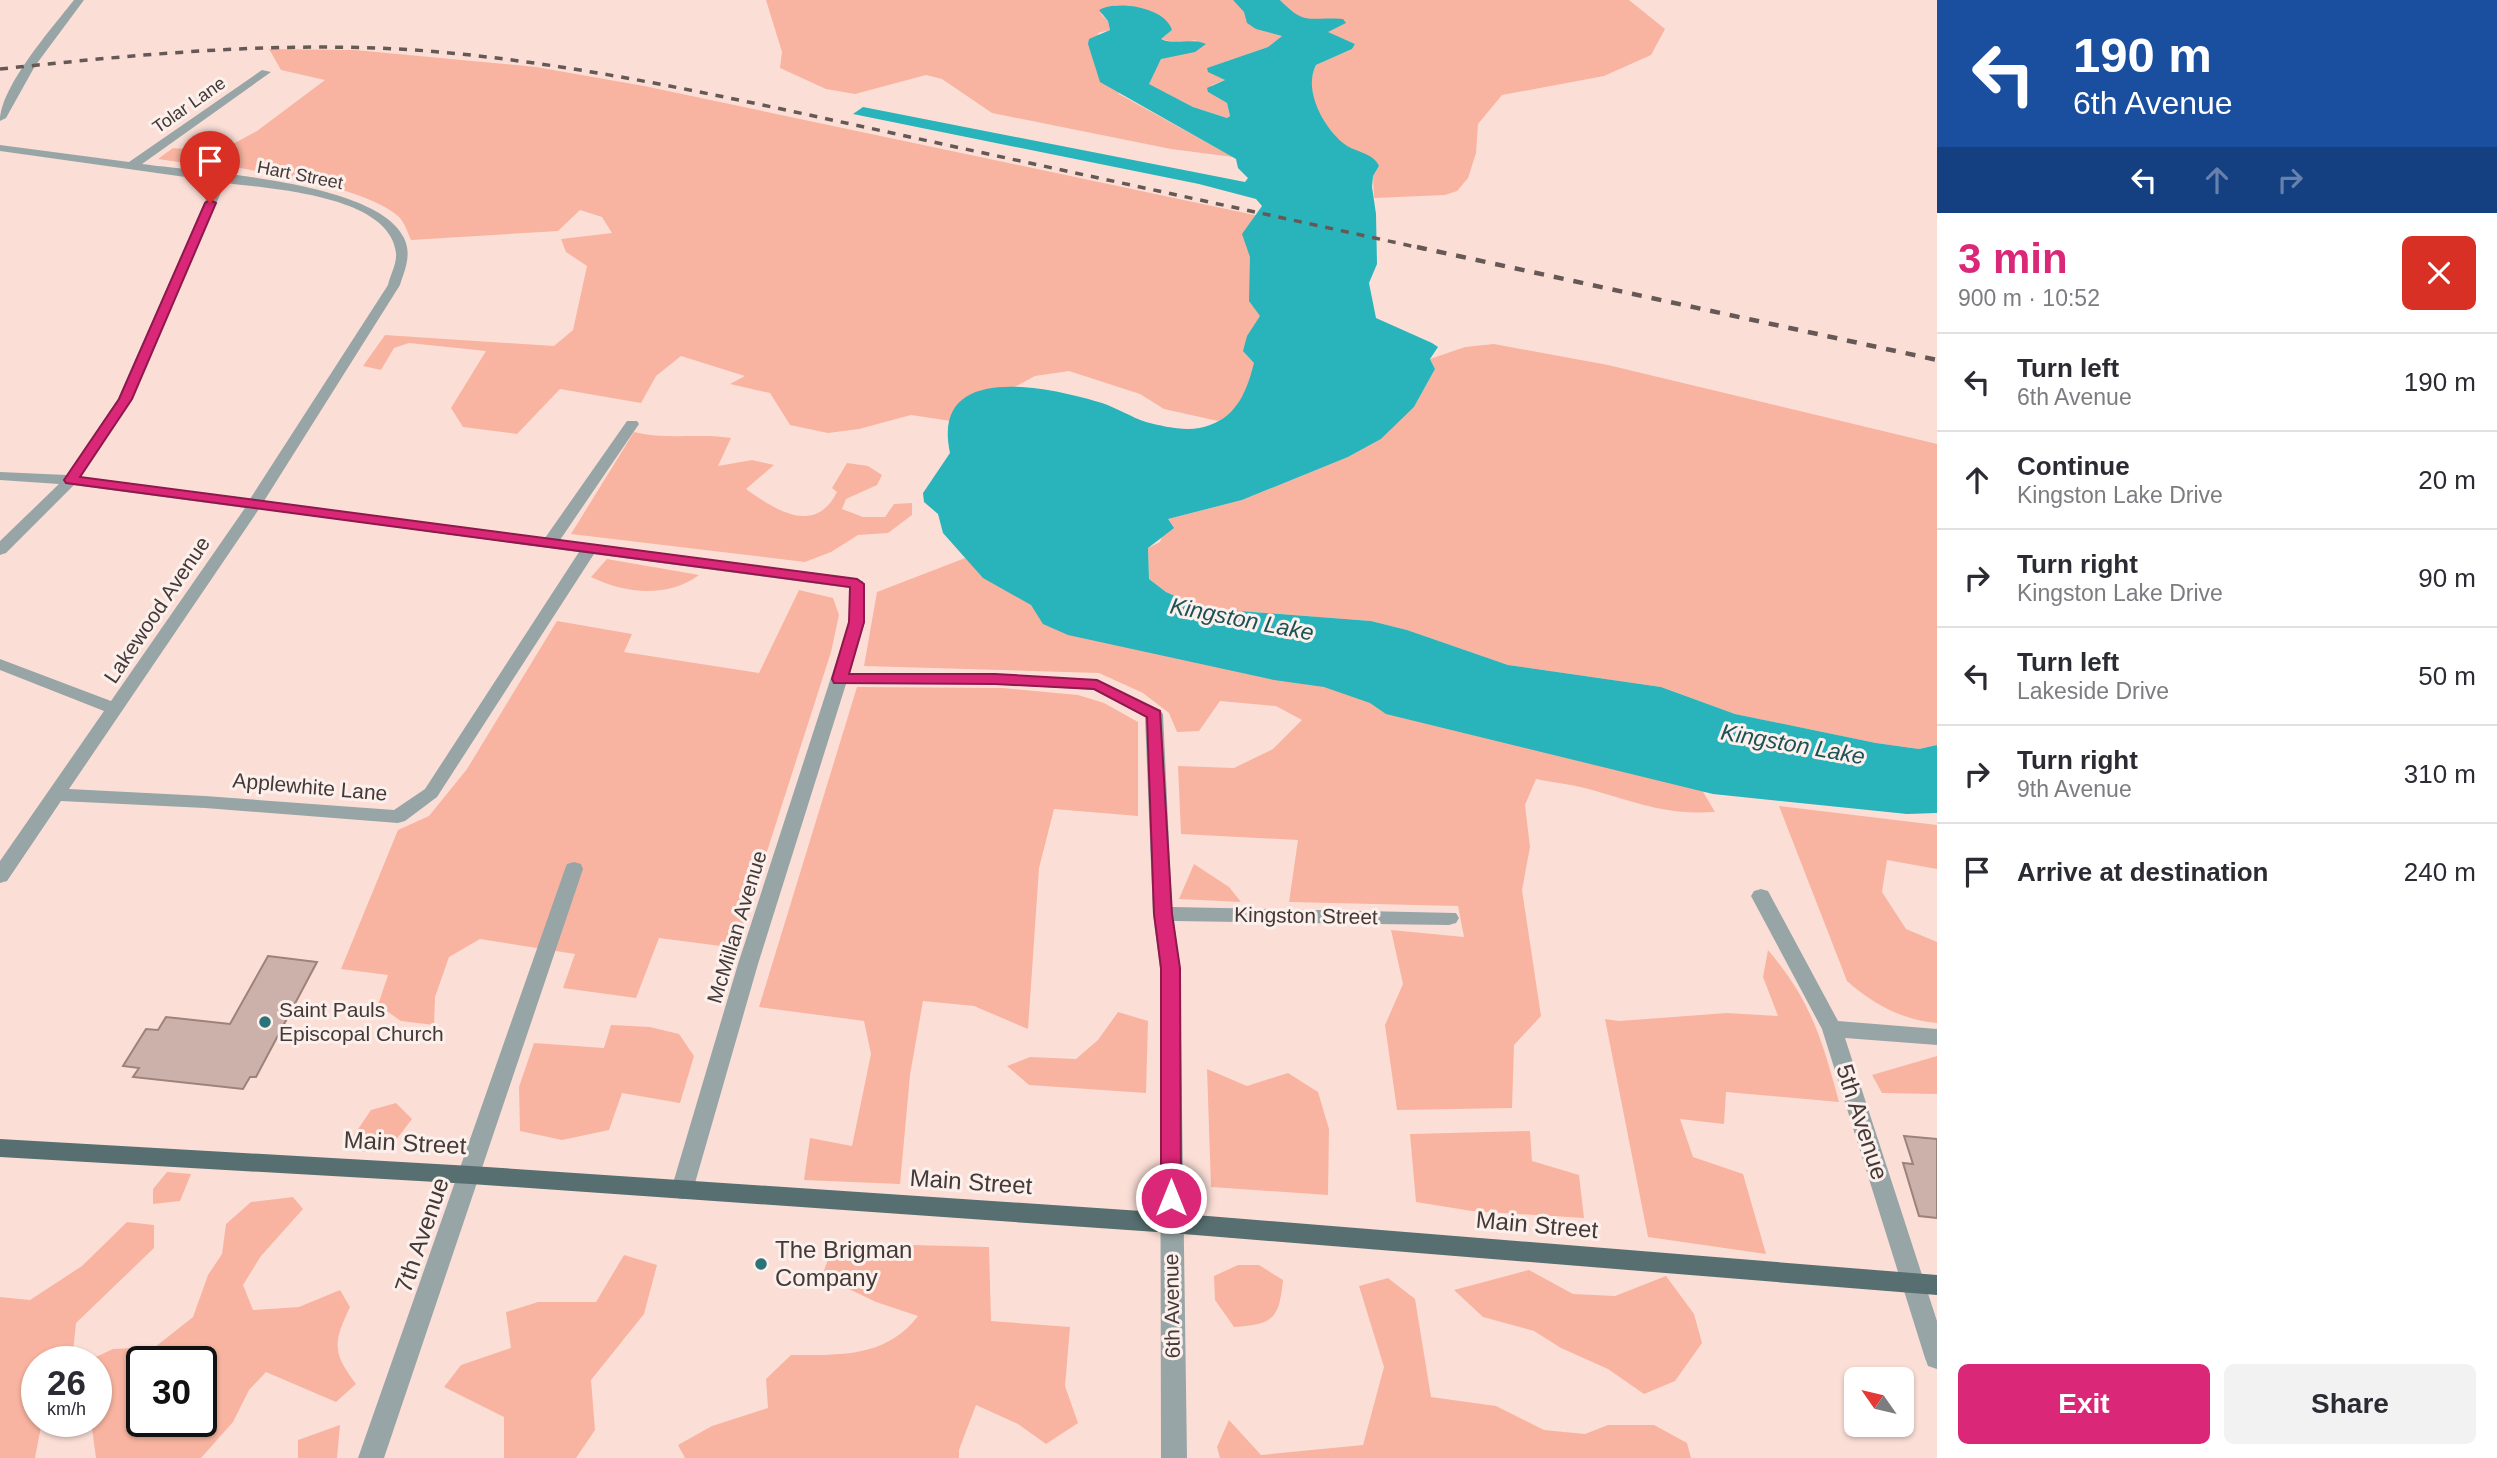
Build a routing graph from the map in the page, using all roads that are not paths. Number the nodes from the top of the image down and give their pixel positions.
1 (79, 0) edge
2 (266, 72) dead end
3 (0, 118) edge
4 (0, 148) edge
5 (132, 166) junction
6 (221, 179) junction
7 (402, 254) joint
8 (632, 424) dead end
9 (0, 476) edge
10 (71, 480) junction
11 (255, 503) junction
12 (549, 544) junction
13 (0, 550) edge
14 (589, 550) junction
15 (0, 664) edge
16 (840, 679) junction
17 (114, 709) junction
18 (55, 795) junction
19 (574, 869) dead end
20 (0, 876) edge
21 (1760, 895) dead end
22 (1163, 914) junction
23 (1449, 918) dead end
24 (1832, 1029) junction
25 (1937, 1037) edge
26 (0, 1148) edge
27 (471, 1175) junction
28 (682, 1190) junction
29 (1171, 1223) junction
30 (1925, 1284) edge
31 (1937, 1359) edge
32 (371, 1458) edge
33 (1174, 1458) edge

1 - 3 street
2 - 5 street, Tolar Lane
4 - 5 street, Hart Street
5 - 6 street, Hart Street
6 - 7 street, Hart Street
6 - 10 street
7 - 11 street, Lakewood Avenue
8 - 12 street
9 - 10 street
10 - 11 street
10 - 13 street
11 - 12 street
11 - 17 street, Lakewood Avenue
12 - 14 street
14 - 16 street, McMillan Avenue
14 - 18 street, Applewhite Lane
15 - 17 street
16 - 22 street, 6th Avenue
16 - 28 street, McMillan Avenue
17 - 18 street, Lakewood Avenue
18 - 20 street, Lakewood Avenue
19 - 27 street, 7th Avenue
21 - 24 street, 5th Avenue
22 - 23 street, Kingston Street
22 - 29 street, 6th Avenue
24 - 25 street
24 - 30 street, 5th Avenue
26 - 27 main road, Main Street
27 - 28 main road, Main Street
27 - 32 street, 7th Avenue
28 - 29 main road, Main Street
29 - 30 main road, Main Street
29 - 33 street, 6th Avenue
30 - 31 street, 5th Avenue

